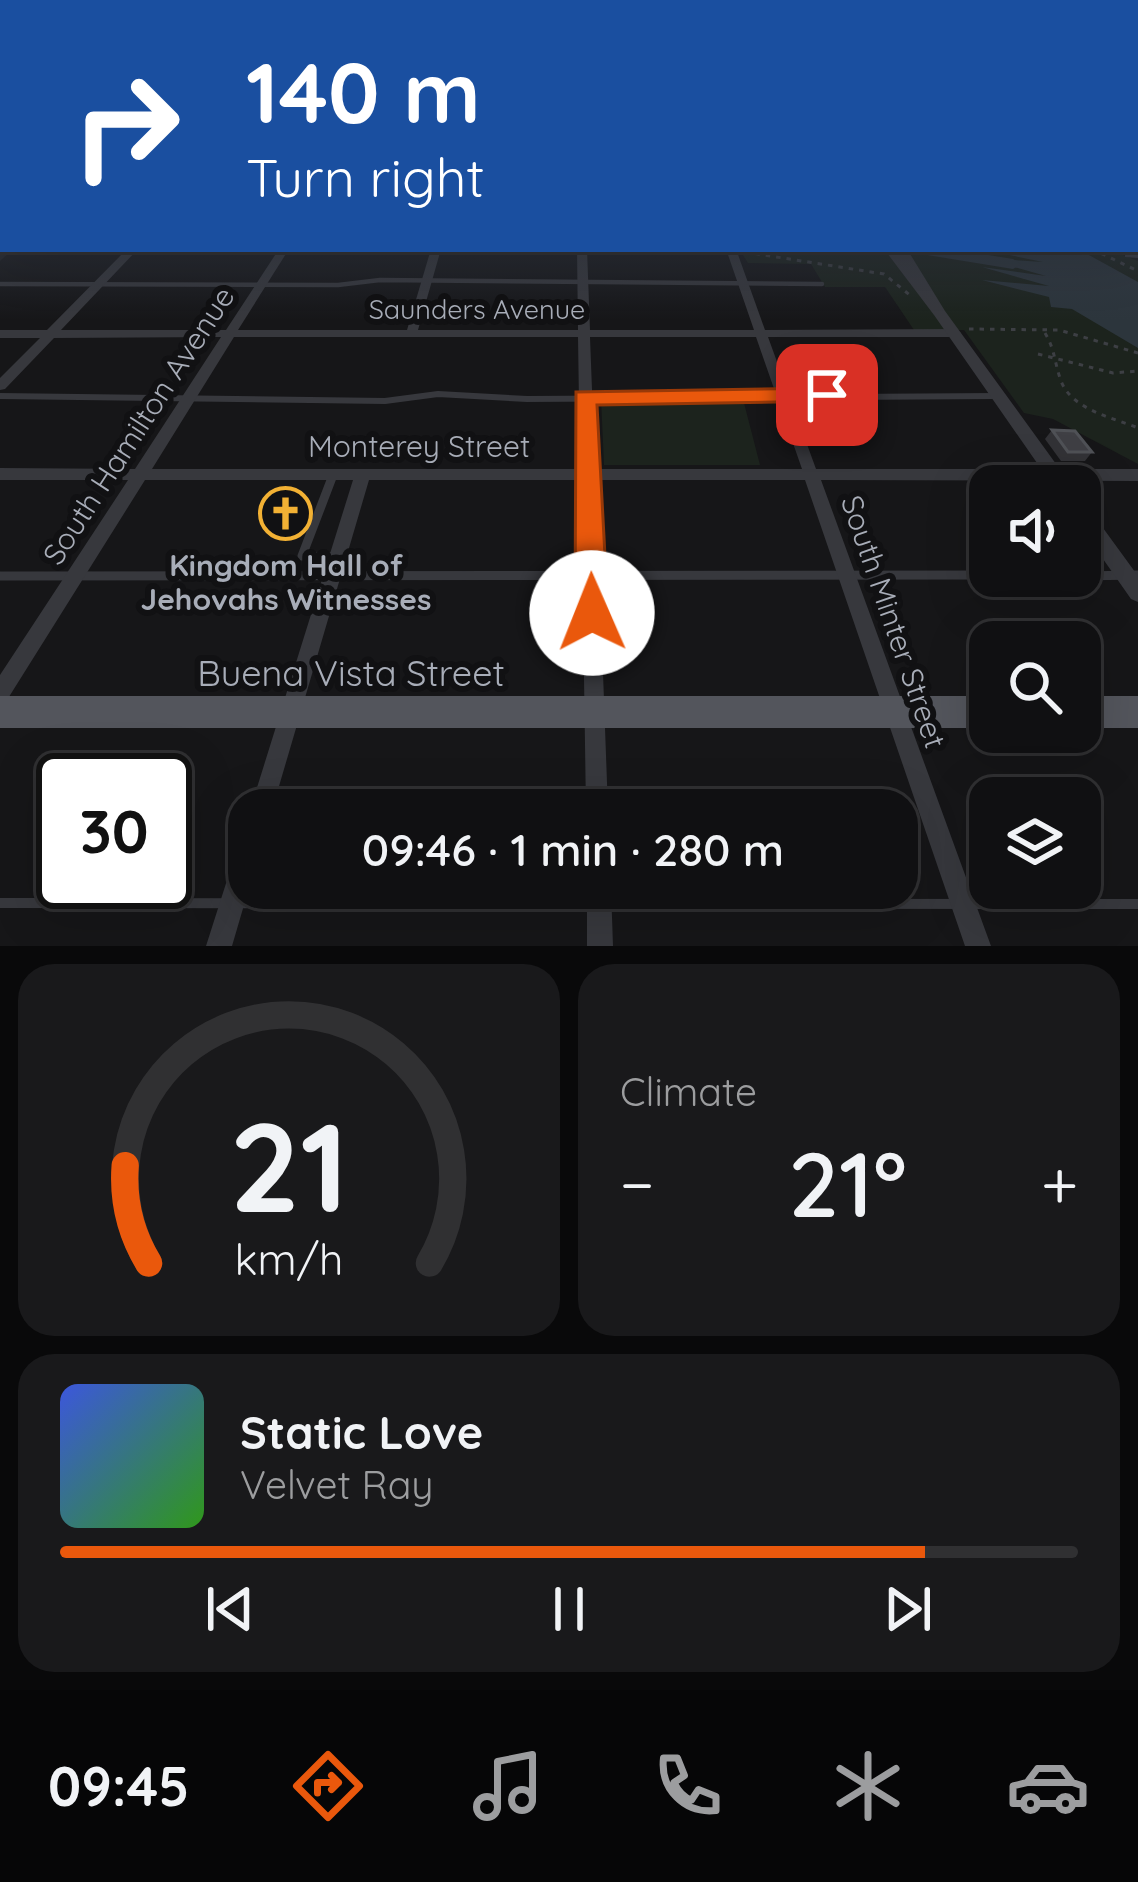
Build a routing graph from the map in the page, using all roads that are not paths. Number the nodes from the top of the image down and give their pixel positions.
1 (130, 252) edge
2 (282, 252) edge
3 (435, 252) edge
4 (582, 252) edge
5 (732, 252) edge
6 (900, 255) edge
7 (0, 284) edge
8 (99, 284) junction
9 (263, 284) junction
10 (425, 284) junction
11 (582, 284) junction
12 (746, 284) junction
13 (822, 284) dead end
14 (960, 331) junction
15 (0, 334) edge
16 (50, 334) junction
17 (411, 334) junction
18 (583, 334) junction
19 (762, 334) junction
20 (232, 335) junction
21 (0, 386) edge
22 (784, 395) junction
23 (0, 396) edge
24 (999, 396) junction
25 (585, 397) junction
26 (191, 398) junction
27 (1048, 465) edge
28 (363, 473) junction
29 (0, 474) edge
30 (333, 474) junction
31 (588, 474) junction
32 (812, 474) junction
33 (142, 475) junction
34 (1138, 475) edge
35 (1101, 477) edge
36 (969, 478) edge
37 (1101, 539) edge
38 (337, 566) junction
39 (0, 575) edge
40 (591, 575) junction
41 (846, 575) junction
42 (969, 575) edge
43 (73, 576) junction
44 (1101, 578) edge
45 (1134, 582) edge
46 (0, 693) edge
47 (594, 711) junction
48 (895, 711) junction
49 (0, 712) edge
50 (292, 712) junction
51 (969, 712) edge
52 (1101, 712) edge
53 (1138, 712) edge
54 (268, 789) edge
55 (596, 789) edge
56 (0, 903) edge
57 (228, 904) edge
58 (1138, 904) edge
59 (918, 905) edge
60 (964, 906) junction
61 (230, 909) edge
62 (599, 909) edge
63 (219, 946) edge
64 (600, 946) edge
65 (978, 946) edge

1 - 8 street
2 - 9 street, South Hamilton Avenue
3 - 10 street
4 - 11 street
5 - 12 street, South Minter Street
6 - 14 street
7 - 8 lane
8 - 9 lane
8 - 16 street
9 - 10 lane
9 - 20 street, South Hamilton Avenue
10 - 11 lane
10 - 17 street
11 - 12 lane
11 - 18 street
12 - 13 lane
12 - 19 street, South Minter Street
14 - 19 street, Saunders Avenue
14 - 24 street
15 - 16 street, Saunders Avenue
16 - 20 street, Saunders Avenue
16 - 21 street
17 - 18 street, Saunders Avenue
17 - 20 street, Saunders Avenue
18 - 19 street, Saunders Avenue
18 - 25 street
19 - 22 street, South Minter Street
20 - 26 street, South Hamilton Avenue
22 - 24 lane
22 - 25 lane
22 - 32 street, South Minter Street
23 - 26 lane
24 - 27 street
25 - 26 lane
25 - 31 street
26 - 33 street, South Hamilton Avenue
28 - 30 street, Monterey Street
28 - 31 street, Monterey Street
28 - 38 street
29 - 33 street, Monterey Street
30 - 33 street, Monterey Street
30 - 38 lane
31 - 32 street, Monterey Street
31 - 40 street
32 - 36 street, Monterey Street
32 - 41 street, South Minter Street
33 - 43 street, South Hamilton Avenue
34 - 35 street, Monterey Street
37 - 45 street
38 - 40 lane
38 - 43 lane
38 - 50 street
39 - 43 lane
40 - 41 lane
40 - 47 street
41 - 42 lane
41 - 48 street, South Minter Street
43 - 46 street, South Hamilton Avenue
44 - 45 lane
47 - 48 main road, Buena Vista Street
47 - 50 main road, Buena Vista Street
47 - 55 street
48 - 51 main road, Buena Vista Street
48 - 60 street, South Minter Street
49 - 50 main road, Buena Vista Street
50 - 54 street
52 - 53 main road
56 - 57 lane
58 - 60 lane
59 - 60 lane
60 - 65 street, South Minter Street
61 - 63 street
62 - 64 street

